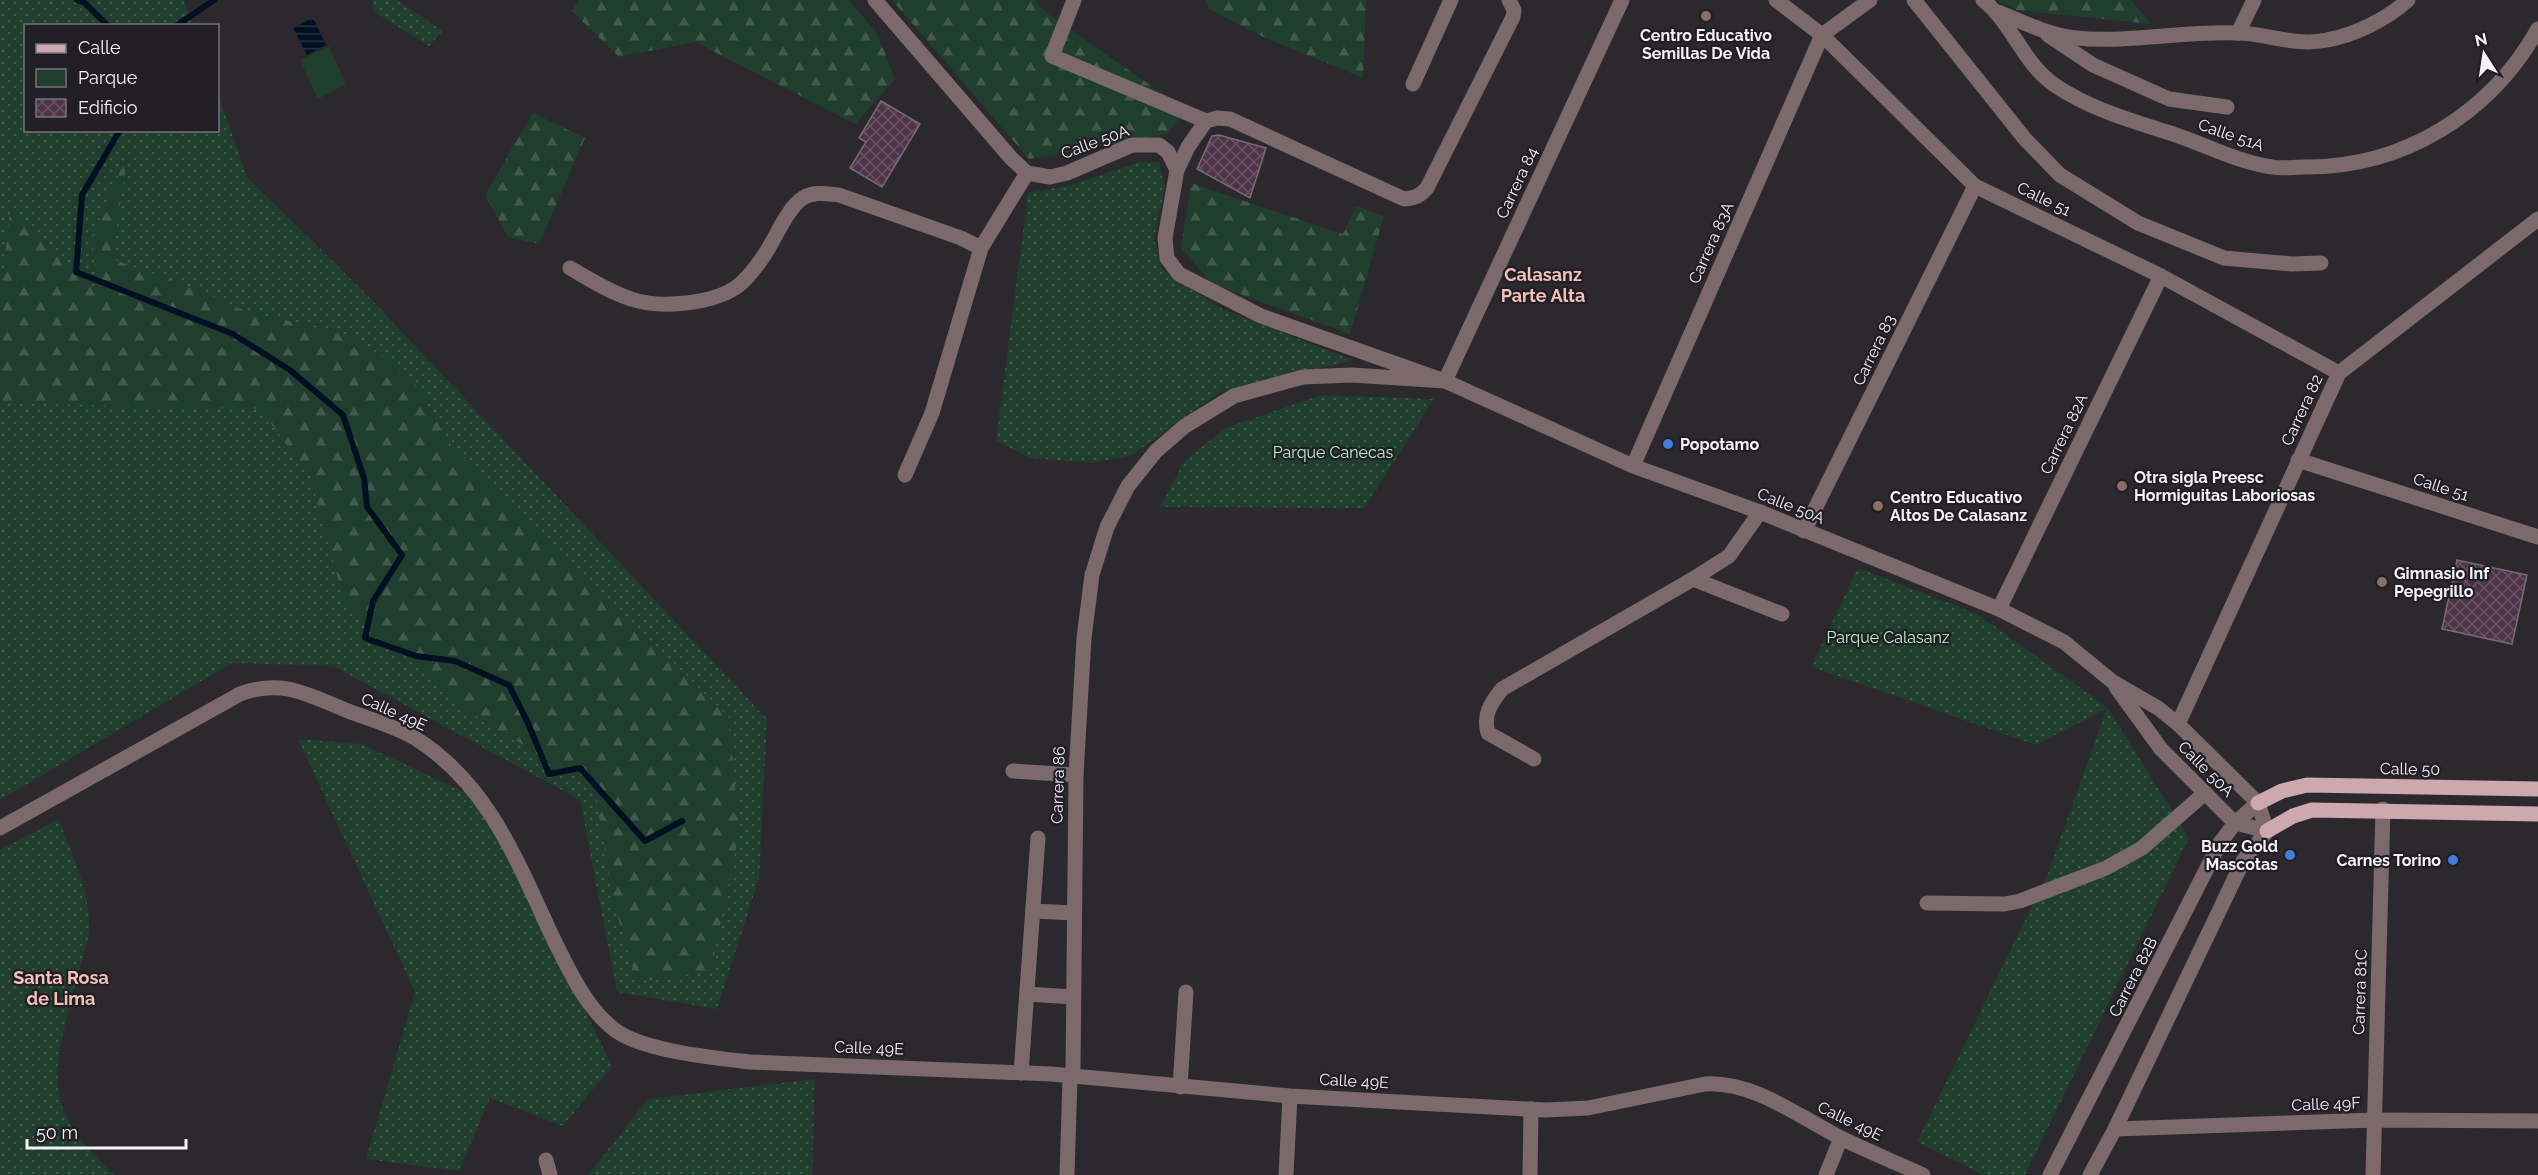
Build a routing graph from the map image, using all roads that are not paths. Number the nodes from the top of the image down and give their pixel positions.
1 (875, 0) edge
2 (1074, 0) edge
3 (1451, 0) edge
4 (1509, 0) edge
5 (1622, 0) edge
6 (1776, 0) edge
7 (1870, 0) edge
8 (1914, 0) edge
9 (1983, 0) edge
10 (2254, 0) edge
11 (2408, 0) edge
12 (1998, 12) junction
13 (2538, 29) edge
14 (2041, 30) junction
15 (2238, 33) junction
16 (1822, 35) junction
17 (1413, 84) dead end
18 (2227, 107) dead end
19 (1206, 121) junction
20 (1178, 170) junction
21 (1027, 173) junction
22 (1975, 186) junction
23 (2538, 219) edge
24 (2531, 233) edge
25 (981, 248) junction
26 (2321, 263) dead end
27 (570, 268) dead end
28 (2162, 276) junction
29 (2338, 373) junction
30 (1445, 381) junction
31 (1185, 426) joint
32 (2298, 460) junction
33 (1633, 466) junction
34 (905, 475) dead end
35 (1760, 512) junction
36 (1804, 531) junction
37 (2538, 537) edge
38 (1693, 579) junction
39 (1999, 609) junction
40 (1782, 614) dead end
41 (2113, 682) junction
42 (2178, 724) junction
43 (1534, 759) dead end
44 (1013, 771) dead end
45 (1076, 775) junction
46 (2538, 789) edge
47 (2282, 791) joint
48 (2205, 793) junction
49 (2258, 803) junction
50 (2383, 809) junction
51 (2538, 814) edge
52 (2235, 823) junction
53 (0, 828) edge
54 (2267, 831) junction
55 (1038, 838) dead end
56 (1927, 903) dead end
57 (1033, 911) junction
58 (1074, 913) junction
59 (1185, 992) dead end
60 (1027, 994) junction
61 (1073, 997) junction
62 (1021, 1073) junction
63 (1070, 1078) junction
64 (1180, 1087) junction
65 (1290, 1096) junction
66 (1531, 1109) junction
67 (2375, 1120) junction
68 (2538, 1121) edge
69 (2115, 1129) junction
70 (1841, 1138) junction
71 (1067, 1175) edge
72 (1286, 1175) edge
73 (1530, 1175) edge
74 (1826, 1175) edge
75 (1923, 1175) edge
76 (2050, 1175) edge
77 (2090, 1175) edge
78 (2373, 1175) edge

1 - 21 street
2 - 19 street
3 - 17 street
4 - 19 street
5 - 30 street, Carrera 84
6 - 16 street, Calle 51
7 - 16 street
8 - 26 street
9 - 12 street, Calle 51A
10 - 15 street
11 - 15 street
12 - 13 street, Calle 51A
12 - 14 street
14 - 15 street
14 - 18 street
16 - 22 street, Calle 51
16 - 33 street, Carrera 83A
19 - 20 street
20 - 21 street, Calle 50A
20 - 30 street, Calle 50A
21 - 25 street
22 - 28 street, Calle 51
22 - 36 street, Carrera 83
23 - 24 street, Carrera 82
24 - 29 street, Carrera 82
25 - 27 street
25 - 34 street
28 - 29 street, Calle 51
28 - 39 street, Carrera 82A
29 - 32 street, Carrera 82
30 - 31 street, Calle 50A
30 - 33 street, Calle 50A
31 - 45 street, Carrera 86
32 - 37 street, Calle 51
32 - 42 street, Carrera 82
33 - 35 street, Calle 50A
35 - 36 street, Calle 50A
35 - 38 street
36 - 39 street, Calle 50A
38 - 40 street
38 - 43 street
39 - 41 street, Calle 50A
41 - 42 street, Calle 50A
41 - 48 street, Calle 50A
42 - 49 street, Calle 50A
44 - 45 street
45 - 58 street, Carrera 86
46 - 47 main road, Calle 50
47 - 49 main road, Carrera 82B
48 - 52 street, Calle 50A
48 - 56 street
49 - 52 street, Carrera 82B
49 - 54 street
50 - 51 main road
50 - 54 main road
50 - 67 street, Carrera 81C
52 - 54 street, Calle 50A
52 - 76 street, Carrera 82B
53 - 62 street, Calle 49E
54 - 69 street
55 - 57 street
57 - 58 street
57 - 60 street
58 - 61 street, Carrera 86
59 - 64 street
60 - 61 street
60 - 62 street
61 - 63 street, Carrera 86
62 - 63 street, Calle 49E
63 - 64 street, Calle 49E
63 - 71 street, Carrera 86
64 - 65 street, Calle 49E
65 - 66 street, Calle 49E
65 - 72 street
66 - 70 street, Calle 49E
66 - 73 street
67 - 68 street, Calle 49F
67 - 69 street, Calle 49F
67 - 78 street, Carrera 81C
69 - 77 street
70 - 74 street
70 - 75 street, Calle 49E

